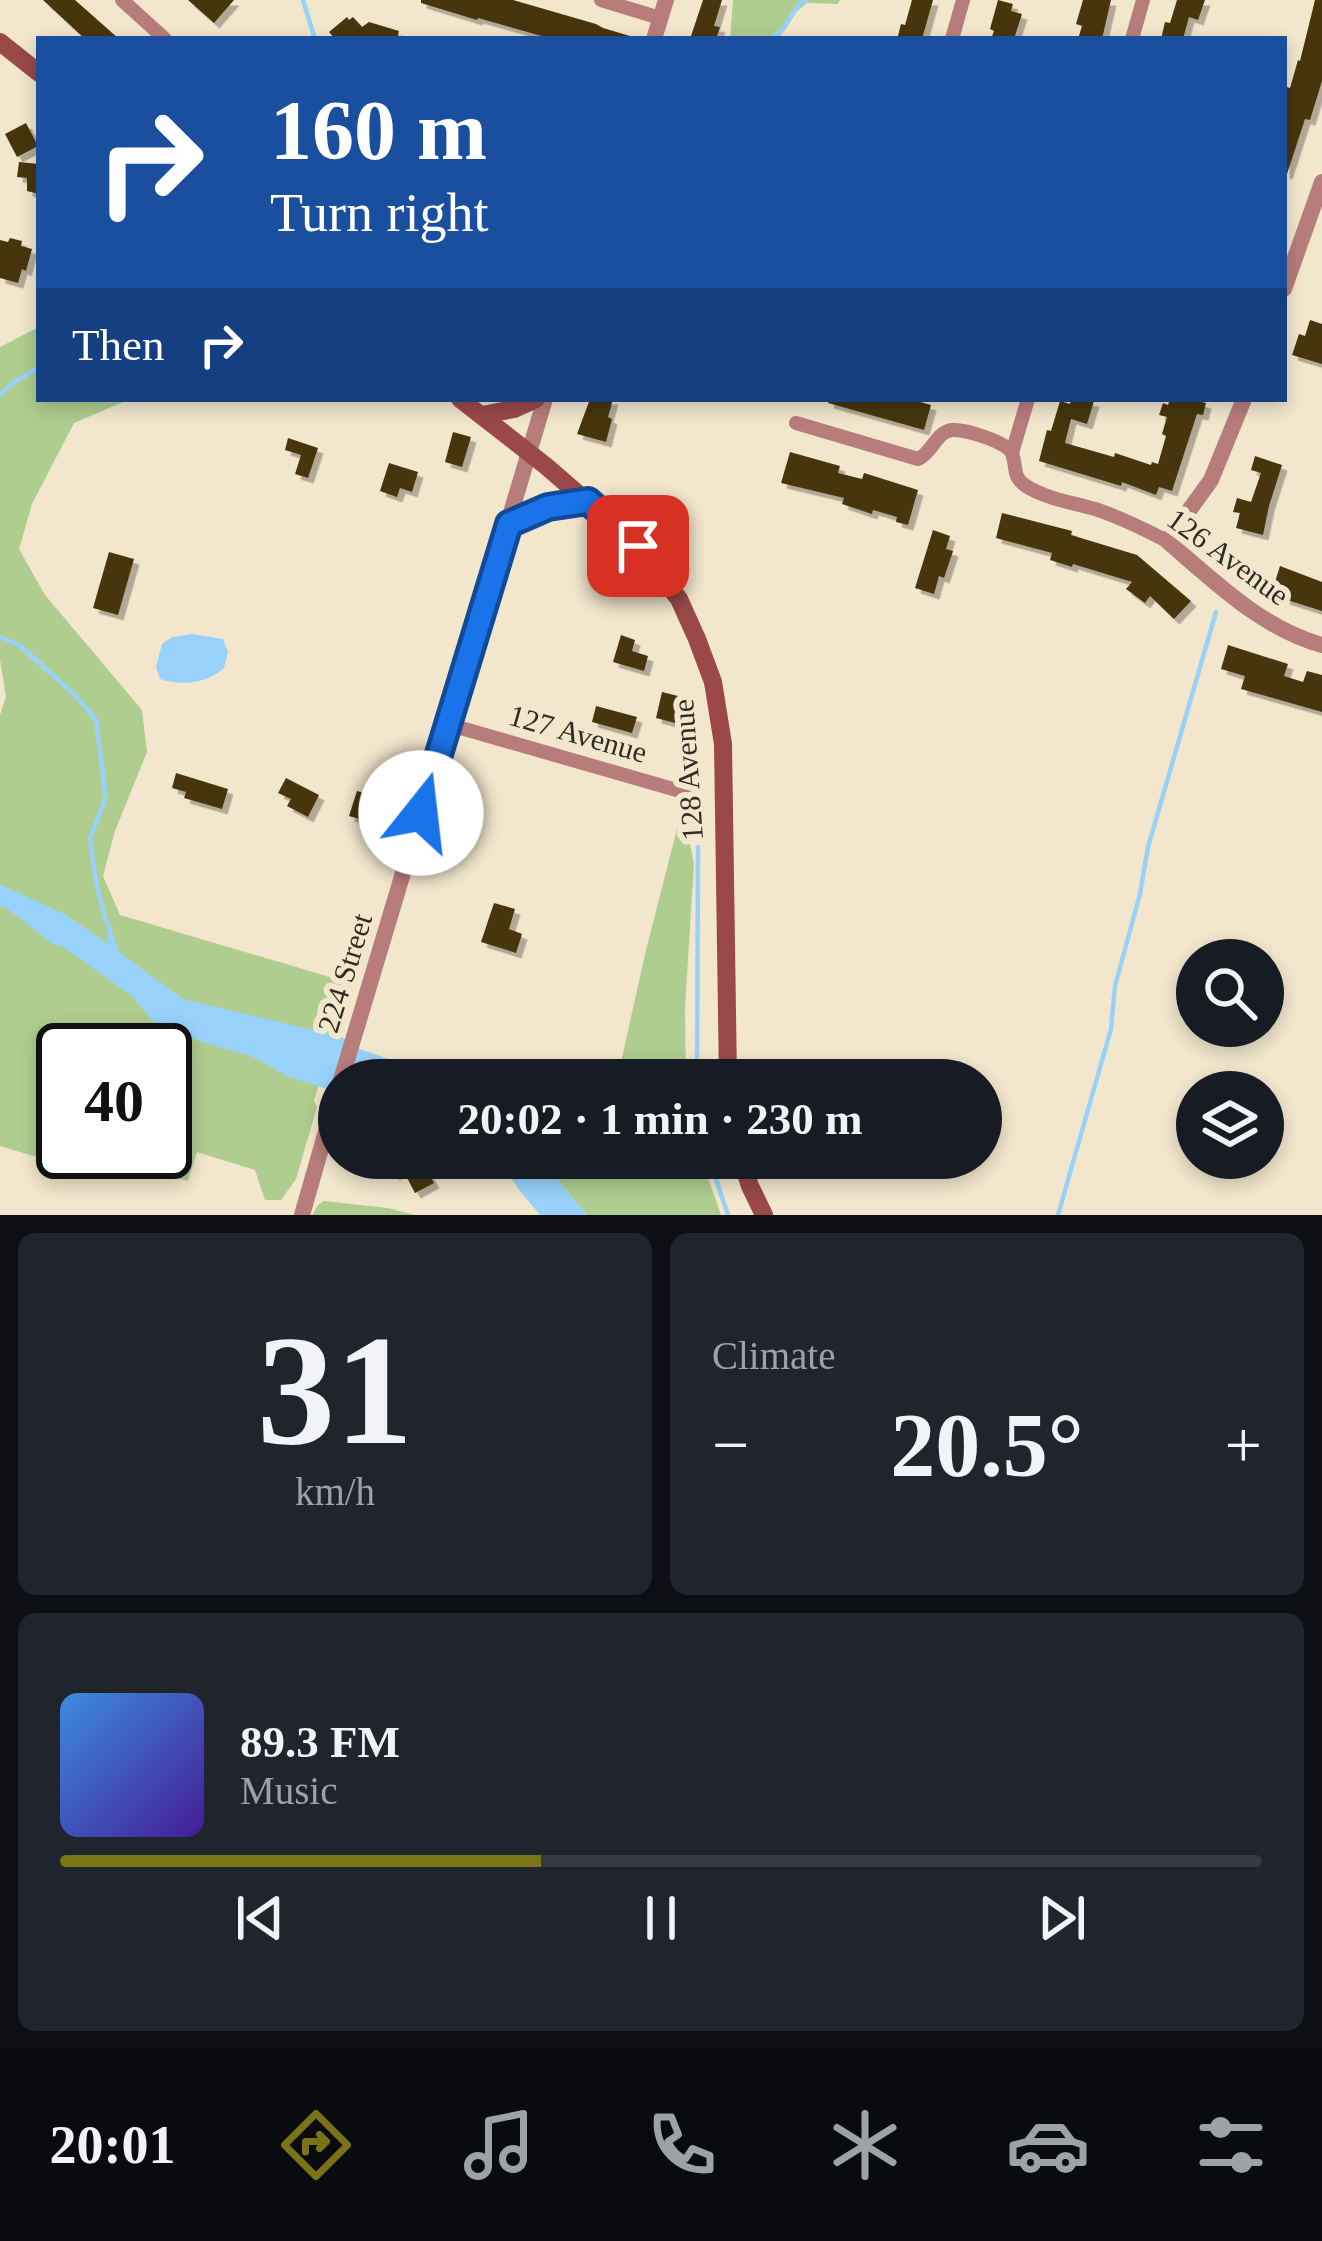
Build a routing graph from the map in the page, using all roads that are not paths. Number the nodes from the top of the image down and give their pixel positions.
1 (601, 0) edge
2 (963, 0) edge
3 (1143, 0) edge
4 (130, 2) edge
5 (663, 9) edge
6 (162, 36) edge
7 (953, 36) edge
8 (1133, 36) edge
9 (0, 42) edge
10 (36, 71) edge
11 (1322, 182) edge
12 (1287, 281) edge
13 (464, 402) edge
14 (533, 402) edge
15 (540, 402) edge
16 (1027, 402) edge
17 (1243, 402) edge
18 (482, 415) junction
19 (796, 423) dead end
20 (1012, 453) junction
21 (530, 454) junction
22 (588, 501) junction
23 (509, 524) junction
24 (1166, 541) junction
25 (1322, 645) edge
26 (447, 724) junction
27 (694, 795) dead end
28 (347, 1059) edge
29 (728, 1059) edge
30 (318, 1159) edge
31 (748, 1179) edge
32 (302, 1215) edge
33 (764, 1215) edge

1 - 5 street
2 - 7 street
3 - 8 street
4 - 6 street
9 - 10 main road
11 - 12 street
13 - 18 main road, 128 Avenue
14 - 18 main road
15 - 21 street, 224 Street
16 - 20 street
17 - 24 street
18 - 21 main road, 128 Avenue
19 - 20 street, 126 Avenue
20 - 24 street, 126 Avenue
21 - 22 main road, 128 Avenue
21 - 23 street, 224 Street
22 - 23 main road
22 - 29 main road, 128 Avenue
23 - 26 street, 224 Street
24 - 25 street, 126 Avenue
26 - 27 street, 127 Avenue
26 - 28 street, 224 Street
30 - 32 street, 224 Street
31 - 33 main road

